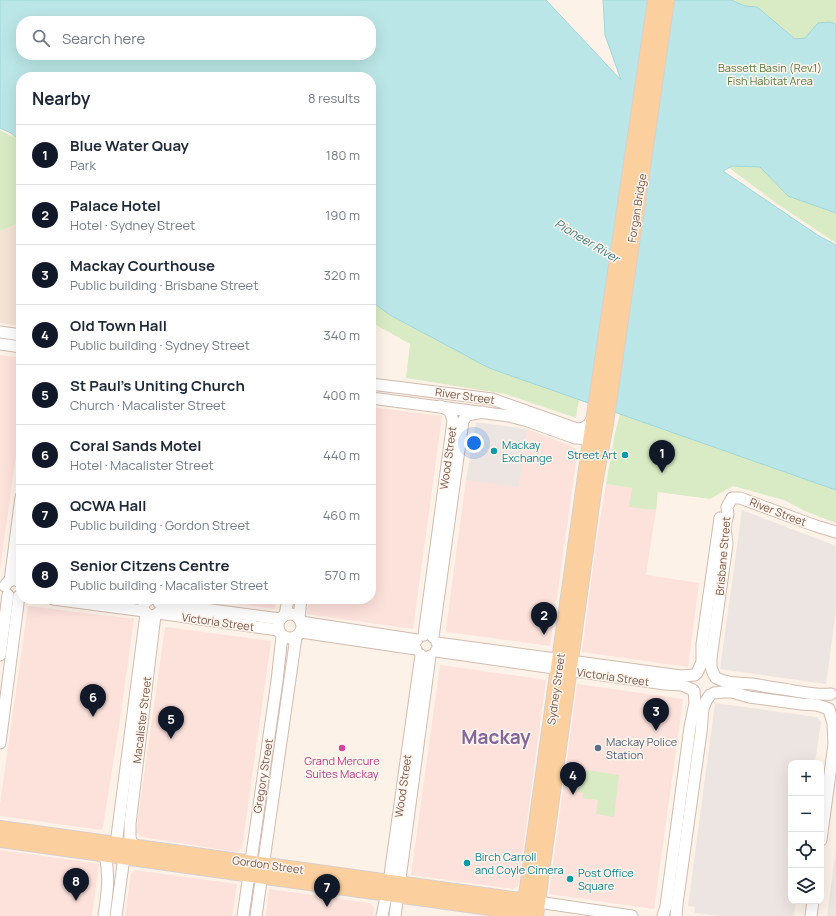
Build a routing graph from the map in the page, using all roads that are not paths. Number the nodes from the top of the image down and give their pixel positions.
1 (655, 0) edge
2 (667, 0) edge
3 (0, 332) edge
4 (16, 334) edge
5 (0, 344) edge
6 (16, 346) edge
7 (376, 385) edge
8 (467, 396) junction
9 (376, 399) edge
10 (440, 406) junction
11 (484, 412) junction
12 (603, 418) junction
13 (591, 439) junction
14 (449, 483) junction
15 (589, 486) junction
16 (727, 508) joint
17 (816, 526) junction
18 (836, 532) edge
19 (16, 537) edge
20 (721, 538) junction
21 (836, 539) edge
22 (10, 584) edge
23 (16, 597) edge
24 (19, 604) edge
25 (136, 604) edge
26 (287, 604) edge
27 (301, 604) edge
28 (152, 605) edge
29 (281, 625) junction
30 (299, 627) junction
31 (427, 646) junction
32 (0, 655) edge
33 (564, 664) junction
34 (696, 674) junction
35 (715, 676) junction
36 (694, 690) junction
37 (834, 691) edge
38 (712, 694) junction
39 (831, 712) edge
40 (835, 741) edge
41 (0, 743) edge
42 (124, 823) junction
43 (0, 828) edge
44 (822, 832) edge
45 (66, 837) junction
46 (0, 840) edge
47 (116, 844) junction
48 (128, 852) junction
49 (105, 855) junction
50 (163, 863) junction
51 (256, 870) junction
52 (109, 880) junction
53 (121, 881) junction
54 (393, 889) junction
55 (813, 904) edge
56 (532, 911) edge
57 (104, 916) edge
58 (116, 916) edge
59 (243, 916) edge
60 (256, 916) edge
61 (382, 916) edge
62 (395, 916) edge
63 (632, 916) edge
64 (664, 916) edge
65 (672, 916) edge
66 (676, 916) edge
67 (811, 916) edge

1 - 12 main road, Forgan Bridge
2 - 12 main road, Forgan Bridge
3 - 4 street
5 - 6 street
7 - 8 street, River Street
8 - 11 street
8 - 12 street, River Street
9 - 10 street, River Street
10 - 11 street, River Street
10 - 14 street, Wood Street
11 - 13 street, River Street
11 - 14 street, Wood Street
12 - 13 main road, Sydney Street
12 - 15 main road, Sydney Street
13 - 15 main road, Sydney Street
14 - 31 street, Wood Street
15 - 33 main road, Sydney Street
16 - 17 street, River Street
16 - 20 street, Brisbane Street
17 - 18 street, River Street
17 - 21 street
19 - 22 street
20 - 34 street, Brisbane Street
20 - 35 street, Brisbane Street
22 - 23 street
22 - 32 street
24 - 41 street
25 - 28 street, Victoria Street
26 - 29 street, Gregory Street
27 - 30 street, Gregory Street
28 - 29 street, Victoria Street
28 - 42 street, Macalister Street
29 - 30 street
29 - 30 street
29 - 51 street, Gregory Street
30 - 31 street, Victoria Street
30 - 51 street, Gregory Street
31 - 33 street, Victoria Street
31 - 54 street, Wood Street
33 - 34 street, Victoria Street
33 - 36 street, Victoria Street
33 - 56 main road, Sydney Street
34 - 35 street
34 - 36 street
35 - 37 street
35 - 38 street
36 - 38 street
36 - 64 street
37 - 39 street
38 - 39 street
38 - 66 street
39 - 40 street
40 - 44 street
42 - 47 street, Macalister Street
42 - 48 street, Macalister Street
43 - 45 main road, Gordon Street
45 - 47 main road, Gordon Street
45 - 48 main road
46 - 49 main road, Gordon Street
47 - 48 main road, Gordon Street
47 - 50 main road
48 - 49 main road, Gordon Street
48 - 50 main road, Gordon Street
48 - 51 main road, Gordon Street
48 - 53 street, Macalister Street
49 - 52 street
50 - 51 main road, Gordon Street
51 - 54 main road, Gordon Street
51 - 59 street, Gregory Street
51 - 60 street, Gregory Street
52 - 53 street
52 - 57 street
53 - 58 street, Macalister Street
54 - 56 main road, Gordon Street
54 - 61 street, Wood Street
54 - 62 street, Wood Street
55 - 67 street
56 - 63 street, Gordon Street
64 - 65 street

